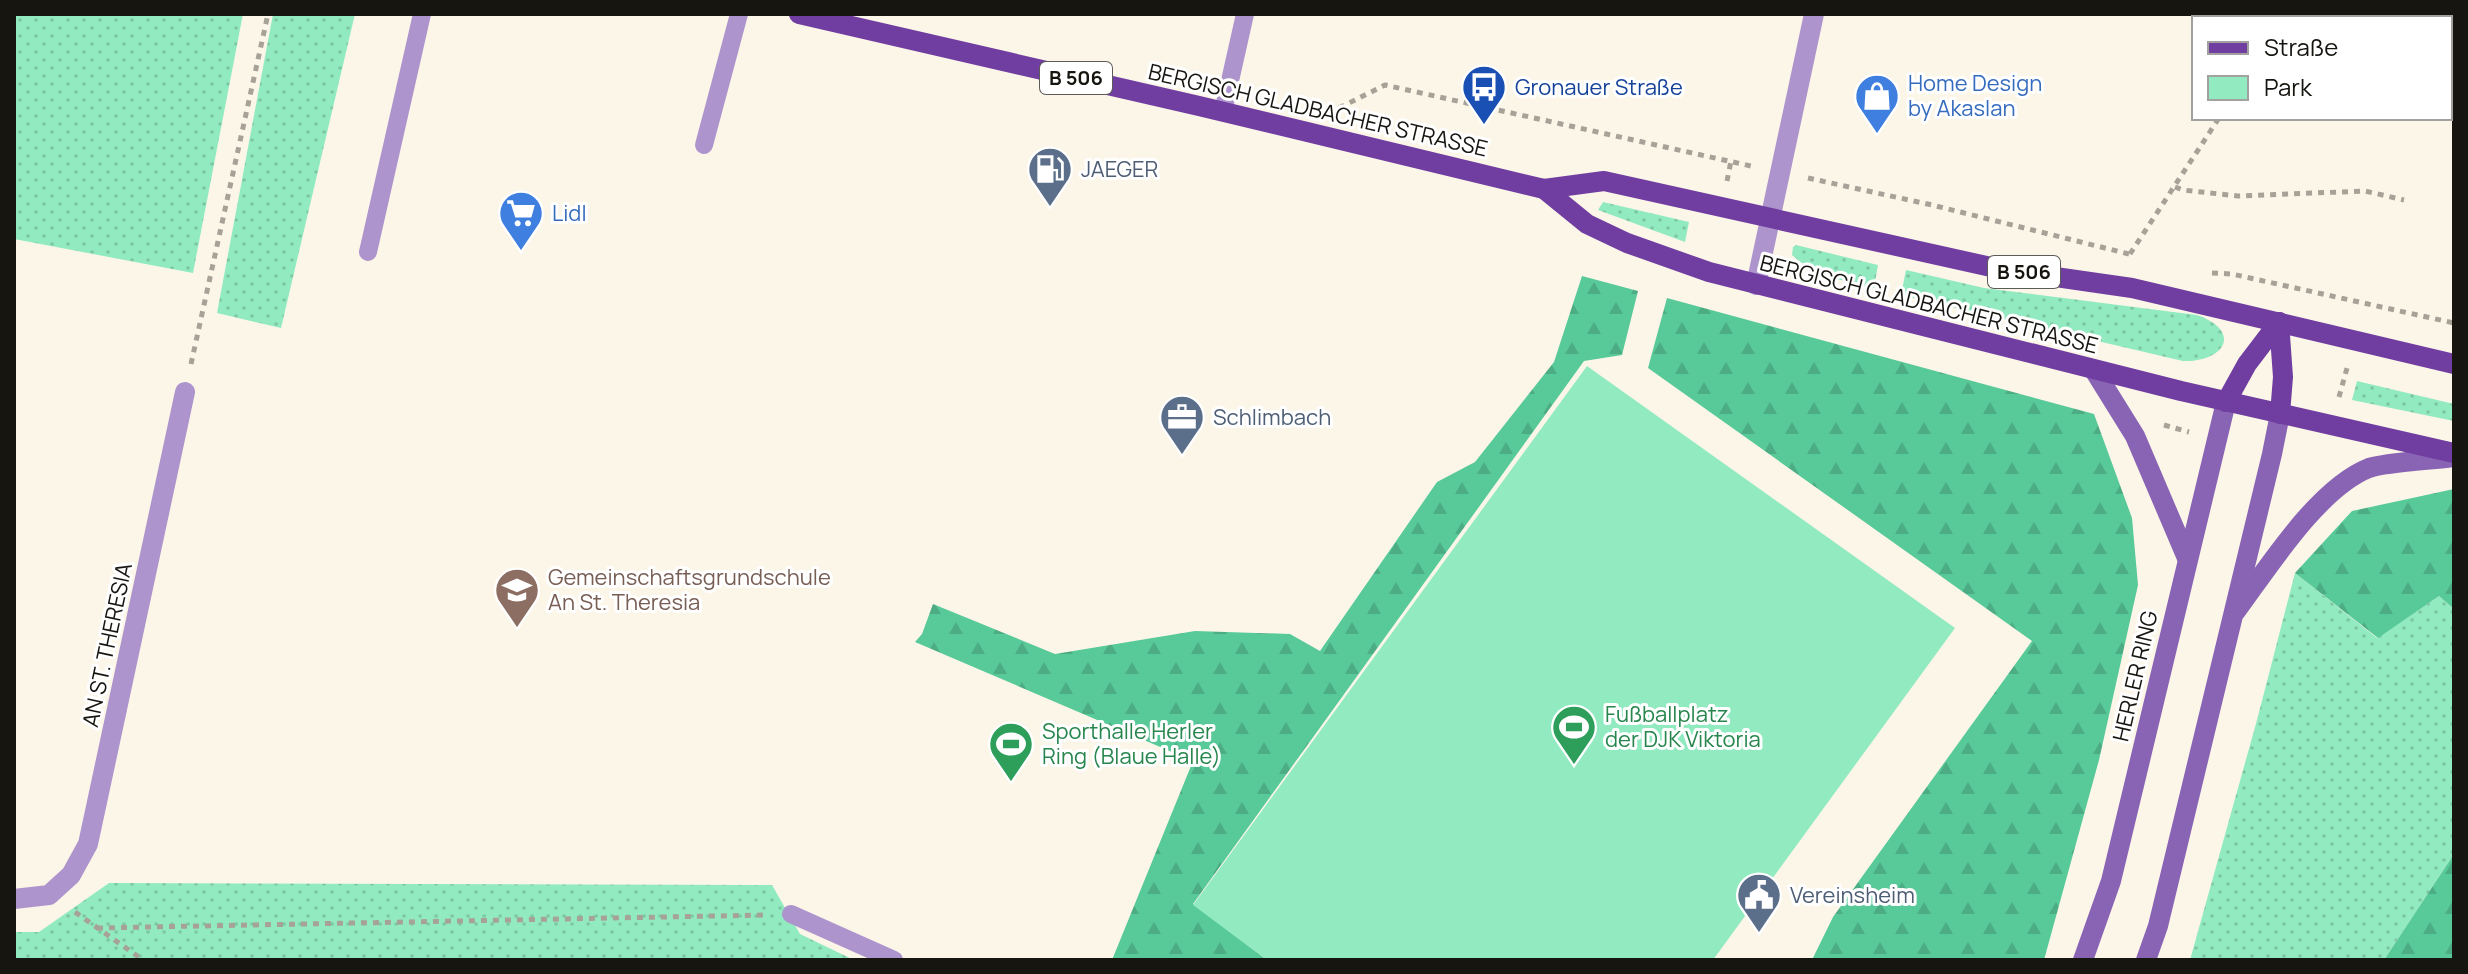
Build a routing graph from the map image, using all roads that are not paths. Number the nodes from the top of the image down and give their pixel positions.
1 (422, 14) edge
2 (739, 14) edge
3 (799, 14) edge
4 (1245, 14) edge
5 (1814, 14) edge
6 (1223, 112) junction
7 (704, 145) dead end
8 (1544, 189) junction
9 (1769, 219) junction
10 (368, 252) dead end
11 (1756, 285) junction
12 (2279, 322) junction
13 (2454, 364) edge
14 (2094, 370) junction
15 (185, 392) road end
16 (2226, 402) junction
17 (2280, 414) junction
18 (2454, 455) edge
19 (2187, 558) junction
20 (2231, 618) junction
21 (14, 899) edge
22 (791, 914) road end
23 (894, 960) edge
24 (2083, 960) edge
25 (2146, 960) edge

1 - 10 lane
2 - 7 lane
3 - 6 main road, BERGISCH GLADBACHER STRASSE / B 506
4 - 6 lane
5 - 9 street
6 - 8 main road, BERGISCH GLADBACHER STRASSE / B 506
8 - 9 main road, BERGISCH GLADBACHER STRASSE / B 506
8 - 11 main road, BERGISCH GLADBACHER STRASSE / B 506
9 - 11 street
9 - 12 main road, BERGISCH GLADBACHER STRASSE / B 506
11 - 14 main road, BERGISCH GLADBACHER STRASSE / B 506
12 - 13 main road, BERGISCH GLADBACHER STRASSE / B 506
12 - 16 main road
12 - 17 main road
14 - 16 main road, BERGISCH GLADBACHER STRASSE / B 506
14 - 19 main road
15 - 21 street, AN ST. THERESIA
16 - 17 main road, BERGISCH GLADBACHER STRASSE / B 506
16 - 19 main road, HERLER RING
17 - 18 main road, BERGISCH GLADBACHER STRASSE / B 506
17 - 20 main road
18 - 20 main road
19 - 24 main road, HERLER RING
20 - 25 main road
22 - 23 lane

